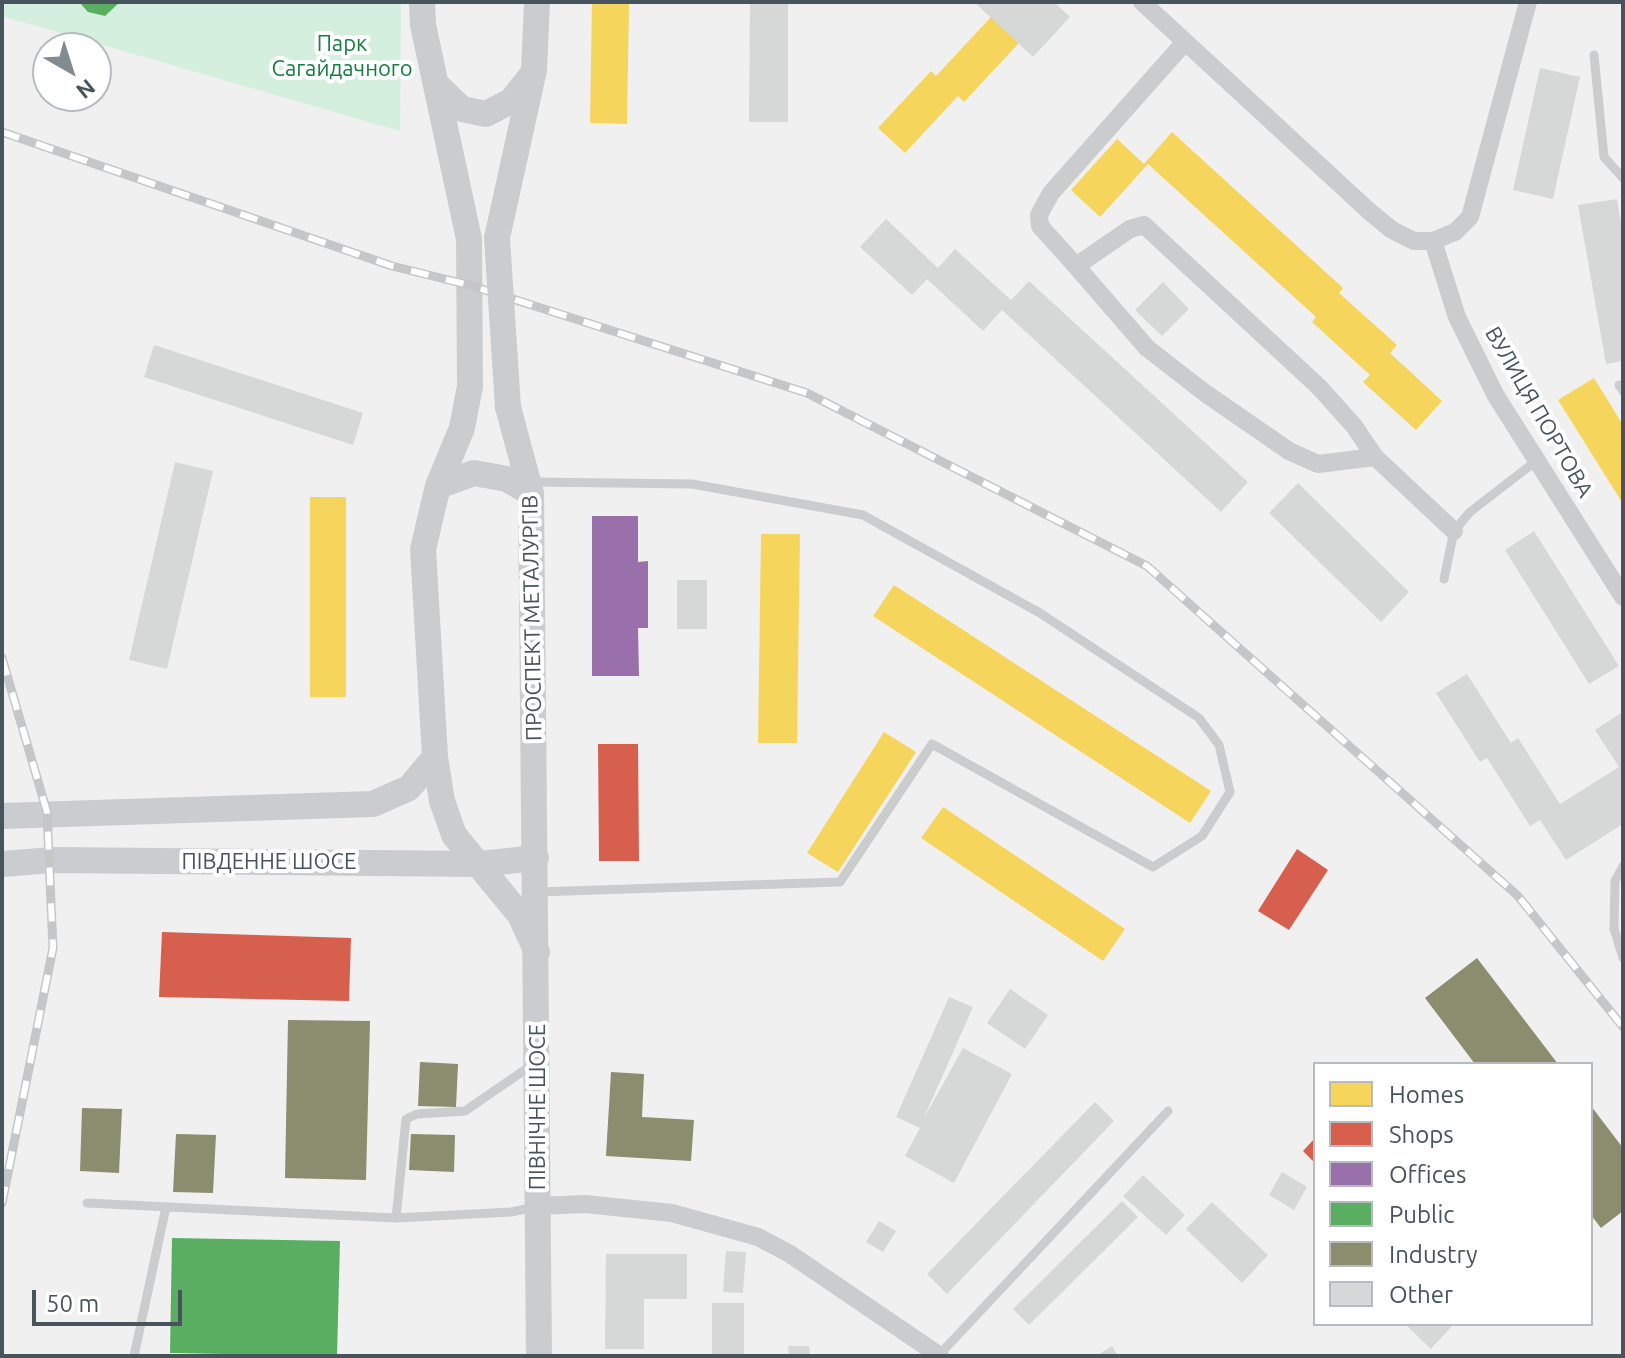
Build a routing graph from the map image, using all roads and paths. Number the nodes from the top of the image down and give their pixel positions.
1 (422, 2) edge
2 (537, 2) edge
3 (1142, 2) edge
4 (1528, 2) edge
5 (1185, 42) junction
6 (1594, 55) dead end
7 (534, 70) junction
8 (436, 84) junction
9 (1623, 178) edge
10 (1433, 241) junction
11 (1076, 266) junction
12 (1375, 457) junction
13 (1536, 461) junction
14 (438, 486) junction
15 (529, 488) junction
16 (1454, 531) junction
17 (1444, 579) dead end
18 (1623, 597) edge
19 (435, 757) junction
20 (2, 816) edge
21 (536, 858) junction
22 (2, 864) edge
23 (480, 864) junction
24 (1623, 866) edge
25 (537, 892) junction
26 (537, 952) junction
27 (1623, 958) edge
28 (538, 1061) junction
29 (1168, 1111) dead end
30 (87, 1203) dead end
31 (539, 1206) junction
32 (166, 1207) junction
33 (396, 1218) junction
34 (134, 1356) edge
35 (539, 1356) edge
36 (940, 1356) edge

1 - 8 main road
2 - 7 main road, ПРОСПЕКТ МЕТАЛУРГІВ
3 - 5 street
4 - 10 street
5 - 10 street
5 - 11 street
6 - 9 lane
7 - 8 main road
7 - 15 main road, ПРОСПЕКТ МЕТАЛУРГІВ, bridge
8 - 14 main road
10 - 13 street, ВУЛИЦЯ ПОРТОВА
11 - 12 street
11 - 12 street
12 - 16 street
13 - 16 lane
13 - 18 street, ВУЛИЦЯ ПОРТОВА
14 - 15 main road
14 - 19 main road
15 - 21 main road, ПРОСПЕКТ МЕТАЛУРГІВ
15 - 25 lane
16 - 17 lane
19 - 20 main road
19 - 23 main road
21 - 23 main road, ПІВДЕННЕ ШОСЕ
21 - 25 main road, ПІВНІЧНЕ ШОСЕ
22 - 23 main road, ПІВДЕННЕ ШОСЕ
23 - 26 main road
24 - 27 lane
25 - 26 main road, ПІВНІЧНЕ ШОСЕ
26 - 28 main road, ПІВНІЧНЕ ШОСЕ
28 - 31 main road, ПІВНІЧНЕ ШОСЕ
28 - 33 lane
29 - 36 lane
30 - 32 lane
31 - 33 lane
31 - 35 main road, ПІВНІЧНЕ ШОСЕ
31 - 36 street
32 - 33 lane
32 - 34 lane

